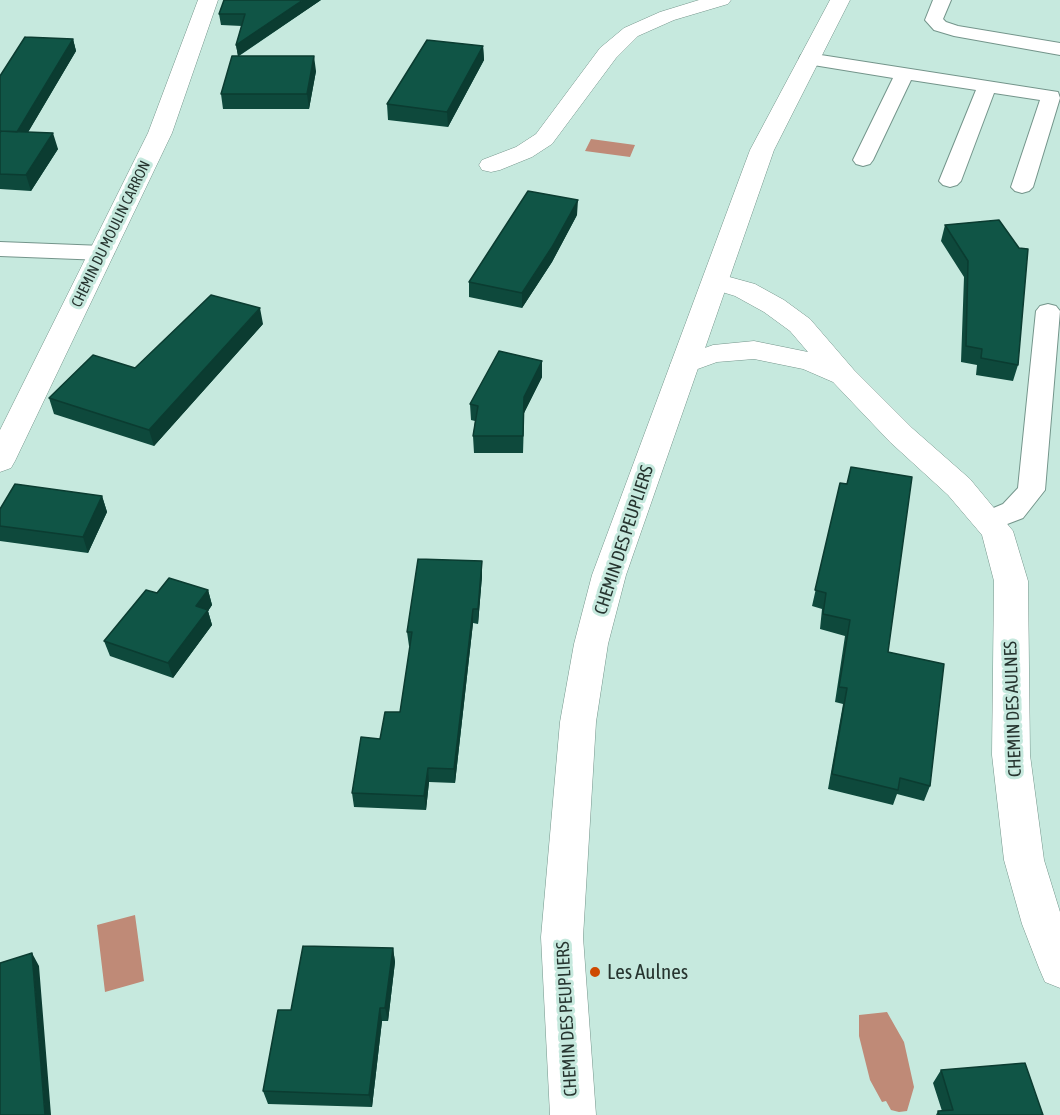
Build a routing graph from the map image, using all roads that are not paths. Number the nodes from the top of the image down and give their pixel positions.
1 (208, 0) edge
2 (721, 0) edge
3 (840, 0) edge
4 (942, 0) edge
5 (1060, 49) edge
6 (808, 59) junction
7 (904, 74) junction
8 (987, 86) junction
9 (1055, 97) edge
10 (863, 160) dead end
11 (491, 165) dead end
12 (951, 181) dead end
13 (1022, 187) dead end
14 (0, 249) edge
15 (103, 254) junction
16 (715, 282) junction
17 (1048, 311) dead end
18 (684, 365) junction
19 (844, 377) junction
20 (0, 461) edge
21 (989, 521) junction
22 (1060, 968) edge
23 (573, 1115) edge

1 - 15 street, CHEMIN DU MOULIN CARRON
2 - 11 street
3 - 6 street, CHEMIN DES PEUPLIERS
4 - 5 lane
6 - 7 lane
6 - 16 street, CHEMIN DES PEUPLIERS
7 - 8 lane
7 - 10 lane
8 - 9 lane
8 - 12 lane
9 - 13 lane
14 - 15 lane
15 - 20 street, CHEMIN DU MOULIN CARRON
16 - 18 street, CHEMIN DES PEUPLIERS
16 - 19 street, CHEMIN DES AULNES
17 - 21 lane
18 - 19 street, CHEMIN DES AULNES
18 - 23 street, CHEMIN DES PEUPLIERS
19 - 21 street, CHEMIN DES AULNES
21 - 22 street, CHEMIN DES AULNES

